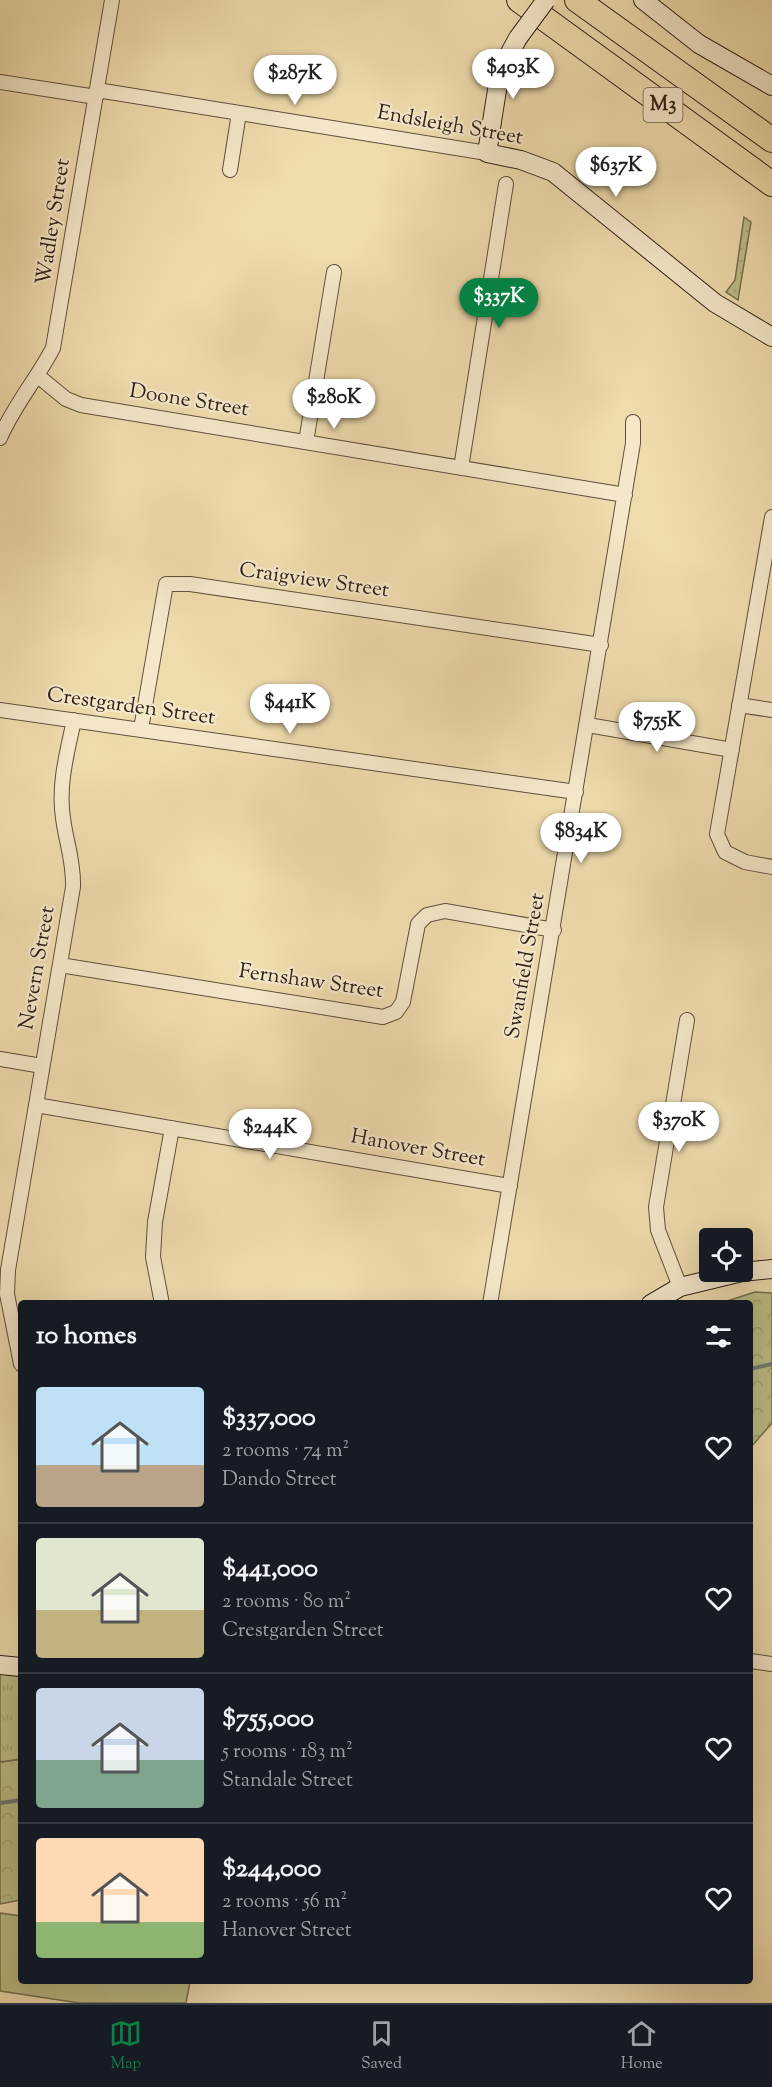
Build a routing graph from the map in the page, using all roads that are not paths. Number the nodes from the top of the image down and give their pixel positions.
1 (112, 0) edge
2 (519, 0) edge
3 (546, 0) edge
4 (577, 0) edge
5 (643, 0) edge
6 (0, 82) edge
7 (772, 86) edge
8 (97, 93) junction
9 (239, 113) junction
10 (772, 140) edge
11 (487, 153) junction
12 (230, 170) dead end
13 (506, 184) dead end
14 (772, 184) edge
15 (334, 272) dead end
16 (772, 337) edge
17 (38, 376) junction
18 (633, 422) dead end
19 (0, 437) edge
20 (306, 442) junction
21 (461, 468) junction
22 (625, 495) junction
23 (772, 517) edge
24 (601, 645) junction
25 (739, 705) junction
26 (0, 710) edge
27 (772, 710) edge
28 (74, 720) junction
29 (588, 725) junction
30 (141, 729) junction
31 (732, 750) junction
32 (576, 792) junction
33 (772, 867) edge
34 (554, 930) junction
35 (60, 965) junction
36 (687, 1020) dead end
37 (0, 1059) edge
38 (42, 1066) junction
39 (36, 1105) junction
40 (172, 1128) junction
41 (510, 1186) junction
42 (772, 1269) edge
43 (753, 1271) edge
44 (701, 1282) edge
45 (680, 1287) junction
46 (161, 1300) edge
47 (491, 1300) edge
48 (658, 1300) edge
49 (18, 1349) edge
50 (753, 1661) edge
51 (772, 1664) edge
52 (0, 1665) edge
53 (18, 1667) edge

1 - 8 street, Wadley Street
2 - 14 highway, M3
3 - 11 street, bridge
4 - 10 highway, M3
5 - 7 street
6 - 8 street, Endsleigh Street
8 - 9 street, Endsleigh Street
8 - 17 street, Wadley Street
9 - 11 street, Endsleigh Street
9 - 12 street
11 - 16 street, Endsleigh Street
13 - 21 street
15 - 20 street
17 - 19 street, Wadley Street
17 - 20 street, Doone Street
18 - 22 street, Swanfield Street
20 - 21 street, Doone Street
21 - 22 street, Doone Street
22 - 24 street, Swanfield Street
23 - 25 street
24 - 29 street, Swanfield Street
24 - 30 street, Craigview Street
25 - 27 street
25 - 31 street
26 - 28 street, Crestgarden Street
28 - 30 street, Crestgarden Street
28 - 35 street, Nevern Street
29 - 31 street
29 - 32 street, Swanfield Street
30 - 32 street, Crestgarden Street
31 - 33 street
32 - 34 street, Swanfield Street
34 - 35 street, Fernshaw Street
34 - 41 street, Swanfield Street
35 - 38 street, Nevern Street
36 - 45 street
37 - 38 street
38 - 39 street, Nevern Street
39 - 40 street, Hanover Street
39 - 49 street, Nevern Street
40 - 41 street, Hanover Street
40 - 46 street
41 - 47 street, Swanfield Street
42 - 43 street
44 - 45 street
45 - 48 street
50 - 51 street
52 - 53 street

